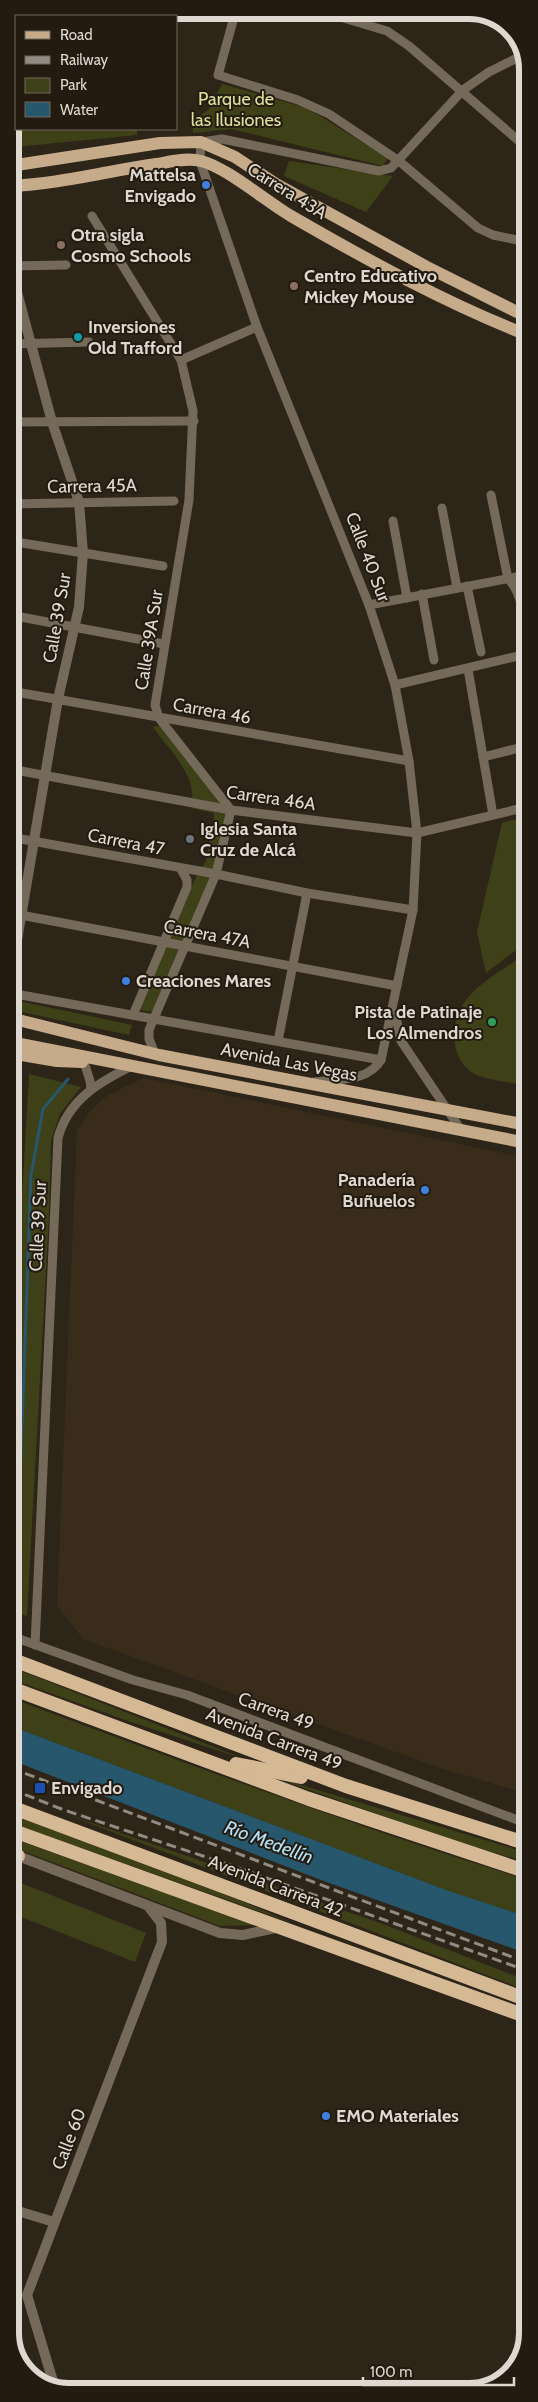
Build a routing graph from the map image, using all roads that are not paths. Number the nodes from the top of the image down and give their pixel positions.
1 (234, 19) edge
2 (347, 19) edge
3 (518, 58) edge
4 (463, 90) junction
5 (519, 141) edge
6 (201, 142) junction
7 (200, 160) junction
8 (399, 161) junction
9 (19, 165) edge
10 (19, 185) edge
11 (92, 216) dead end
12 (519, 240) edge
13 (66, 265) dead end
14 (19, 266) edge
15 (19, 298) edge
16 (519, 313) edge
17 (257, 327) junction
18 (519, 332) edge
19 (89, 342) dead end
20 (19, 344) edge
21 (32, 344) junction
22 (181, 360) junction
23 (194, 421) junction
24 (19, 422) edge
25 (52, 422) junction
26 (491, 495) dead end
27 (174, 501) dead end
28 (79, 502) junction
29 (19, 504) edge
30 (442, 508) dead end
31 (393, 521) dead end
32 (19, 542) edge
33 (83, 553) junction
34 (163, 566) dead end
35 (519, 576) edge
36 (508, 579) junction
37 (462, 587) junction
38 (422, 594) junction
39 (407, 598) junction
40 (519, 599) edge
41 (370, 605) junction
42 (19, 617) edge
43 (74, 626) junction
44 (164, 644) junction
45 (481, 652) dead end
46 (519, 656) edge
47 (434, 660) dead end
48 (468, 669) junction
49 (395, 685) junction
50 (19, 692) edge
51 (58, 699) junction
52 (160, 718) junction
53 (519, 748) edge
54 (483, 757) junction
55 (410, 761) junction
56 (19, 771) edge
57 (46, 776) junction
58 (519, 809) edge
59 (231, 810) junction
60 (493, 814) junction
61 (417, 833) junction
62 (19, 838) edge
63 (35, 841) junction
64 (181, 869) junction
65 (216, 874) junction
66 (307, 893) junction
67 (413, 910) junction
68 (19, 914) edge
69 (22, 915) junction
70 (19, 932) edge
71 (164, 942) junction
72 (184, 946) junction
73 (292, 966) junction
74 (397, 986) junction
75 (19, 995) edge
76 (394, 1001) junction
77 (133, 1015) junction
78 (153, 1019) junction
79 (19, 1021) edge
80 (278, 1041) junction
81 (106, 1042) junction
82 (19, 1044) edge
83 (155, 1054) junction
84 (19, 1055) edge
85 (87, 1059) junction
86 (381, 1060) junction
87 (135, 1065) junction
88 (304, 1083) junction
89 (90, 1089) junction
90 (416, 1104) junction
91 (448, 1110) junction
92 (369, 1112) junction
93 (519, 1123) edge
94 (461, 1130) junction
95 (519, 1141) edge
96 (19, 1639) edge
97 (35, 1645) junction
98 (19, 1662) edge
99 (19, 1691) edge
100 (198, 1757) junction
101 (346, 1786) junction
102 (19, 1810) edge
103 (519, 1821) edge
104 (19, 1833) edge
105 (519, 1841) edge
106 (19, 1855) edge
107 (519, 1869) edge
108 (148, 1906) junction
109 (281, 1927) junction
110 (519, 1997) edge
111 (519, 2014) edge
112 (19, 2211) edge
113 (54, 2222) junction
114 (53, 2380) edge

1 - 8 street
2 - 4 street
3 - 4 street
4 - 5 street
4 - 8 street
6 - 7 street, Calle 40 Sur
6 - 8 street, Carrera 43A
6 - 9 main road, Carrera 43A
6 - 16 main road, Carrera 43A
7 - 10 main road, Carrera 43A
7 - 17 street, Calle 40 Sur
7 - 18 main road, Carrera 43A
8 - 12 street
11 - 22 street, Calle 39A Sur
13 - 14 street
15 - 21 street, Calle 39 Sur
17 - 22 street
17 - 41 street, Calle 40 Sur
19 - 21 street
20 - 21 street
21 - 25 street, Calle 39 Sur
22 - 23 street, Calle 39A Sur
23 - 25 street
23 - 44 street, Calle 39A Sur
24 - 25 street
25 - 28 street, Calle 39 Sur
26 - 36 street
27 - 28 street, Carrera 45A
28 - 29 street, Carrera 45A
28 - 33 street, Calle 39 Sur
30 - 37 street
31 - 39 street
32 - 33 street
33 - 34 street
33 - 43 street, Calle 39 Sur
35 - 36 street
36 - 37 street
36 - 40 street
37 - 38 street
37 - 45 street
38 - 39 street
38 - 47 street
39 - 41 street
41 - 49 street, Calle 40 Sur
42 - 43 street
43 - 44 street
43 - 51 street, Calle 39 Sur
44 - 52 street, Calle 39A Sur
46 - 48 street
48 - 49 street
48 - 54 street
49 - 55 street, Calle 40 Sur
50 - 51 street, Carrera 46
51 - 52 street, Carrera 46
51 - 57 street, Calle 39 Sur
52 - 55 street, Carrera 46
52 - 59 street, Calle 39A Sur
53 - 54 street
54 - 60 street
55 - 61 street, Calle 40 Sur
56 - 57 street, Carrera 46A
57 - 59 street, Carrera 46A
57 - 63 street, Calle 39 Sur
58 - 60 street, Carrera 46A
59 - 61 street, Carrera 46A
59 - 65 street
60 - 61 street, Carrera 46A
61 - 67 street, Calle 40 Sur
62 - 63 street, Carrera 47
63 - 64 street, Carrera 47
63 - 69 street, Calle 39 Sur
64 - 65 street, Carrera 47
64 - 71 street
65 - 66 street, Carrera 47
65 - 72 street
66 - 67 street, Carrera 47
66 - 73 street
67 - 74 street, Calle 40 Sur
68 - 69 street, Carrera 47A
69 - 70 street, Calle 39 Sur
69 - 71 street, Carrera 47A
71 - 72 street, Carrera 47A
71 - 77 street
72 - 73 street, Carrera 47A
72 - 78 street
73 - 74 street, Carrera 47A
73 - 80 street
74 - 76 street, Calle 40 Sur
75 - 77 street
76 - 86 street, Calle 40 Sur
76 - 91 street, Calle 40 Sur
77 - 78 street
78 - 80 street
78 - 83 street
79 - 81 main road, Avenida Las Vegas
80 - 86 street
81 - 83 main road, Avenida Las Vegas
81 - 85 main road
82 - 85 main road, Avenida Las Vegas
83 - 88 main road, Avenida Las Vegas
84 - 85 main road, Avenida Las Vegas
85 - 87 main road, Avenida Las Vegas
85 - 89 street
86 - 88 street
87 - 89 street, Calle 39 Sur
87 - 92 main road, Avenida Las Vegas
88 - 90 main road, Avenida Las Vegas
89 - 97 street, Calle 39 Sur
90 - 91 main road, Avenida Las Vegas
90 - 92 main road
91 - 93 main road, Avenida Las Vegas
91 - 94 street, Calle 40 Sur
92 - 94 main road, Avenida Las Vegas
94 - 95 main road, Avenida Las Vegas
96 - 97 street, Carrera 49
97 - 103 street, Carrera 49
98 - 101 highway, Avenida Carrera 49
99 - 100 highway
100 - 101 highway
100 - 107 highway
101 - 105 highway, Avenida Carrera 49
102 - 110 highway, Avenida Carrera 42
104 - 109 highway, Avenida Carrera 42
106 - 108 street, Avenida Carrera 42
108 - 109 street, Avenida Carrera 42
108 - 113 street, Calle 60
109 - 111 highway, Avenida Carrera 42
112 - 113 street
113 - 114 street, Calle 60

